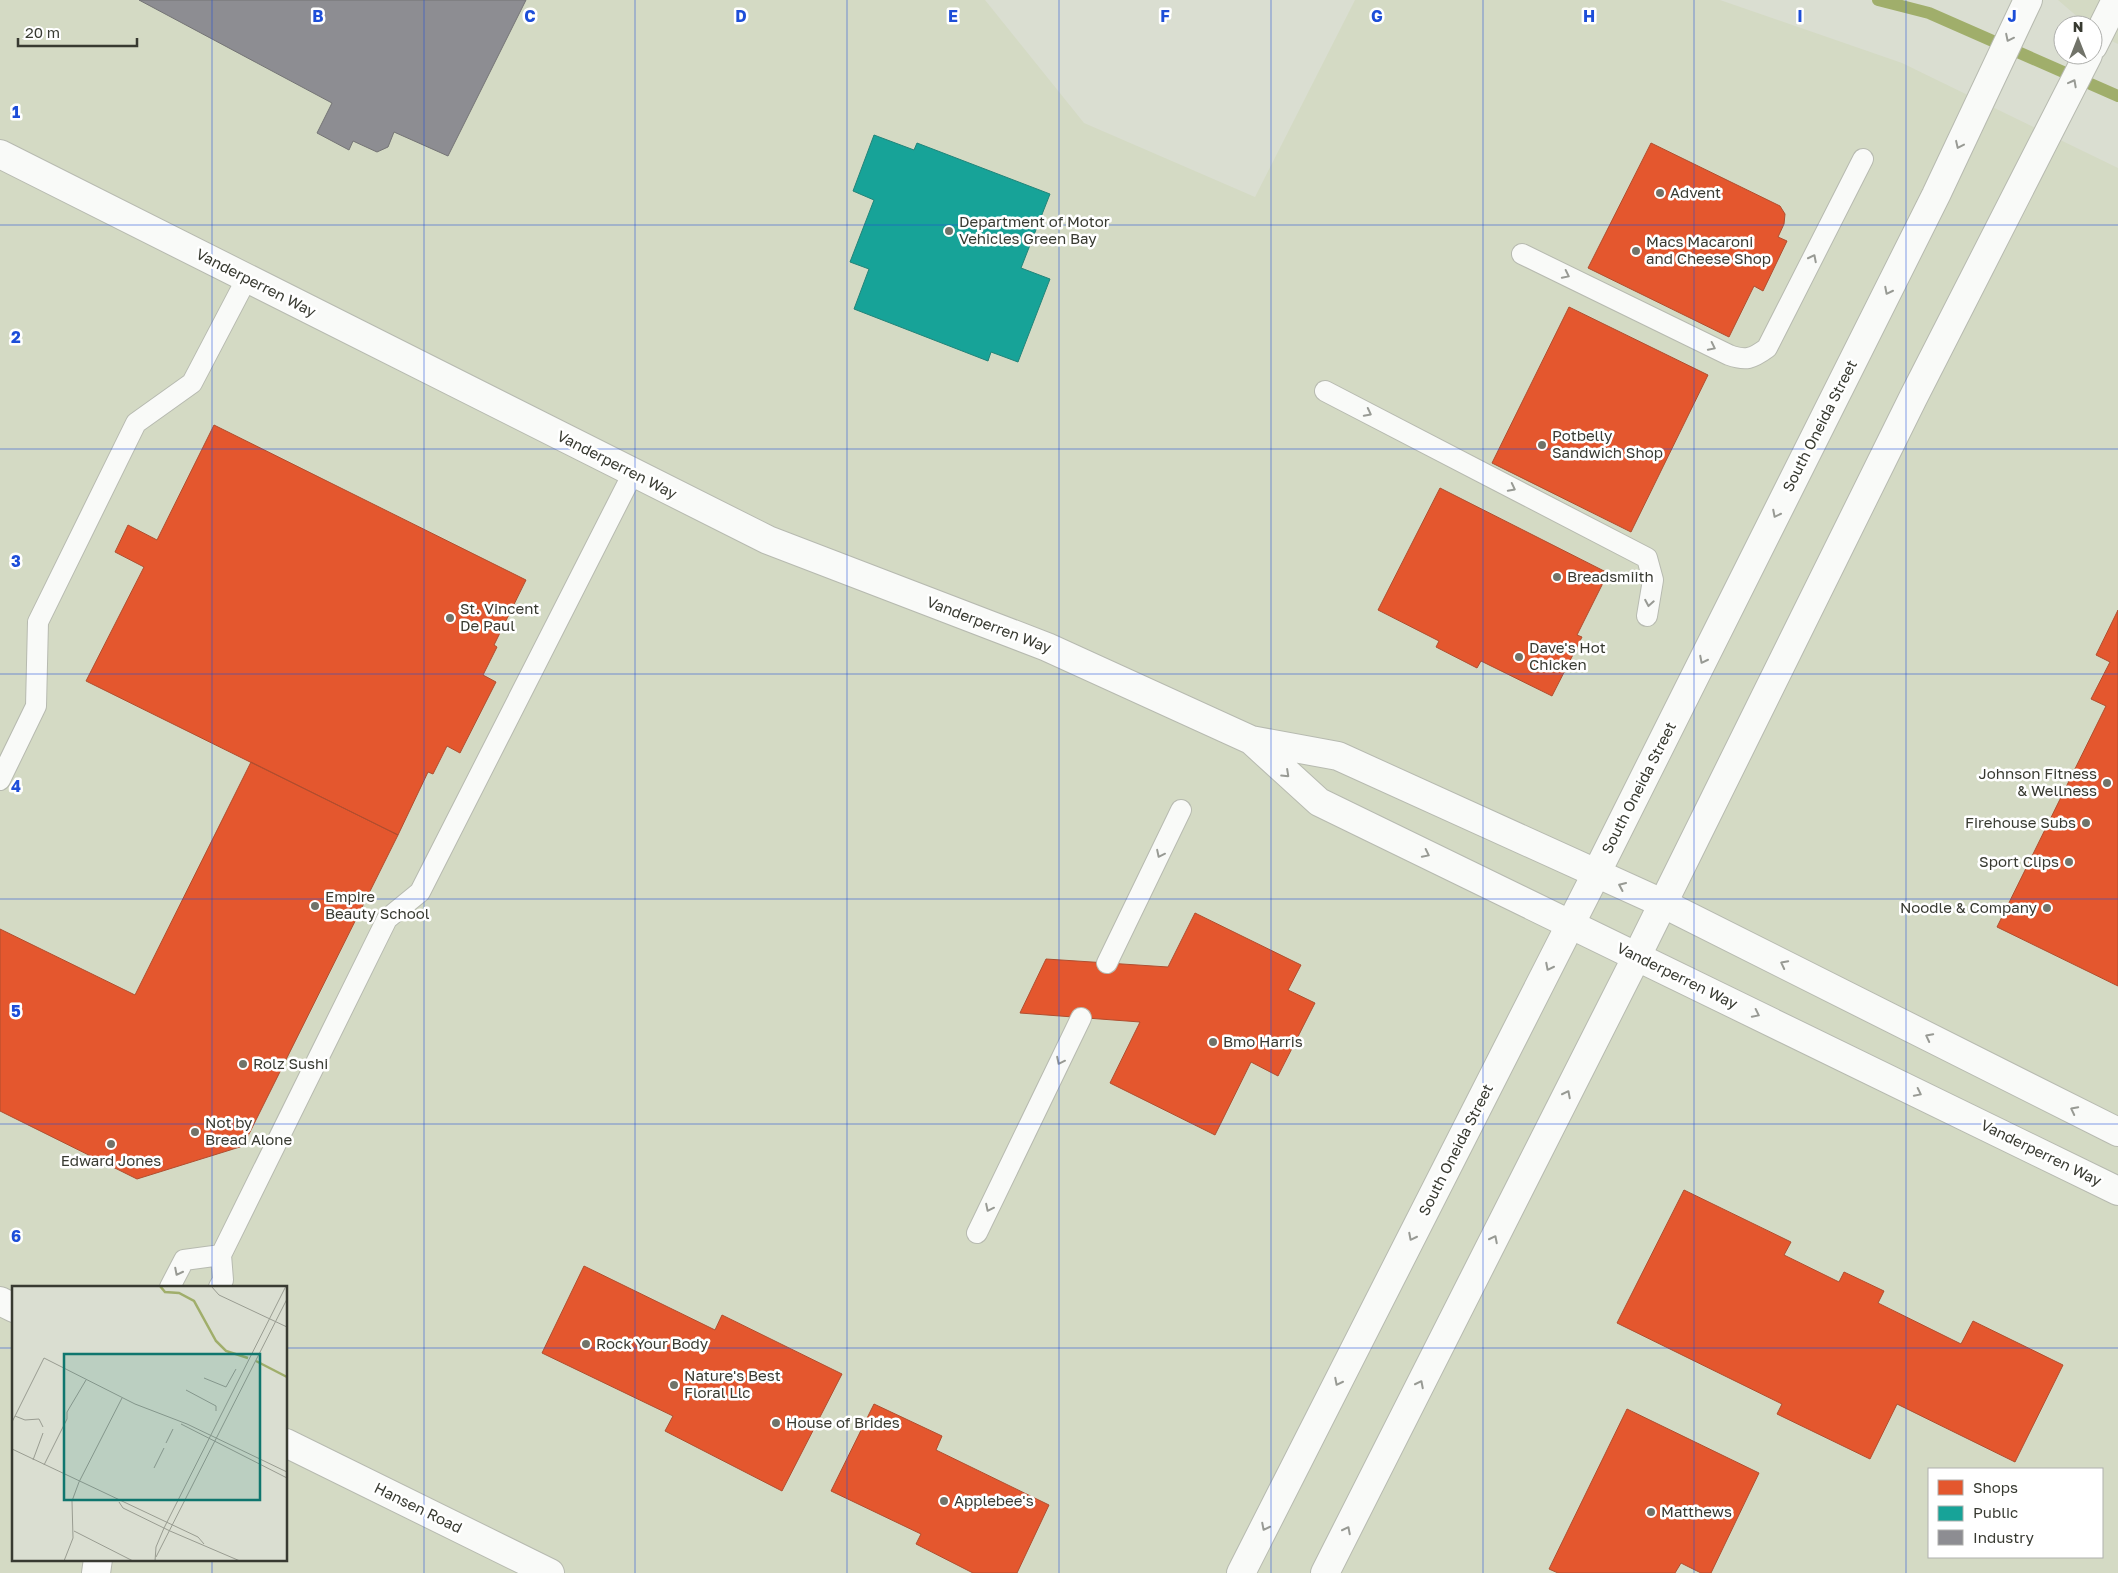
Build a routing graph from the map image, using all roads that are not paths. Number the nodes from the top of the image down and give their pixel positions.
1 (2028, 0) edge
2 (2116, 0) edge
3 (2103, 25) edge
4 (2082, 65) edge
5 (0, 154) edge
6 (1863, 159) dead end
7 (1522, 254) dead end
8 (246, 278) junction
9 (1325, 391) dead end
10 (633, 472) junction
11 (1647, 616) dead end
12 (1251, 740) junction
13 (0, 780) edge
14 (1181, 810) dead end
15 (1596, 874) junction
16 (1662, 903) junction
17 (1570, 924) junction
18 (1637, 956) junction
19 (1107, 963) dead end
20 (1081, 1018) dead end
21 (2118, 1132) edge
22 (2118, 1191) edge
23 (976, 1233) dead end
24 (221, 1254) junction
25 (171, 1286) edge
26 (220, 1286) edge
27 (0, 1301) edge
28 (12, 1307) edge
29 (288, 1444) edge
30 (98, 1560) edge
31 (96, 1573) edge
32 (550, 1573) edge
33 (1242, 1573) edge
34 (1325, 1573) edge

1 -> 15 street, South Oneida Street
2 - 3 street
16 -> 4 street
5 - 8 street, Vanderperren Way
7 -> 6 lane
8 - 10 street, Vanderperren Way
8 - 13 lane
9 -> 11 lane
10 - 12 street, Vanderperren Way
10 - 24 lane
12 - 15 street, Vanderperren Way
12 -> 17 street, Vanderperren Way
14 -> 19 lane
16 -> 15 street, Vanderperren Way
15 - 17 street, South Oneida Street
16 - 18 street
21 -> 16 street, Vanderperren Way
17 - 18 street, Vanderperren Way
17 -> 33 street, South Oneida Street
18 -> 22 street, Vanderperren Way
34 -> 18 street
20 -> 23 lane
24 -> 25 lane
24 - 26 lane
27 - 28 street
29 - 32 street, Hansen Road
30 - 31 street

